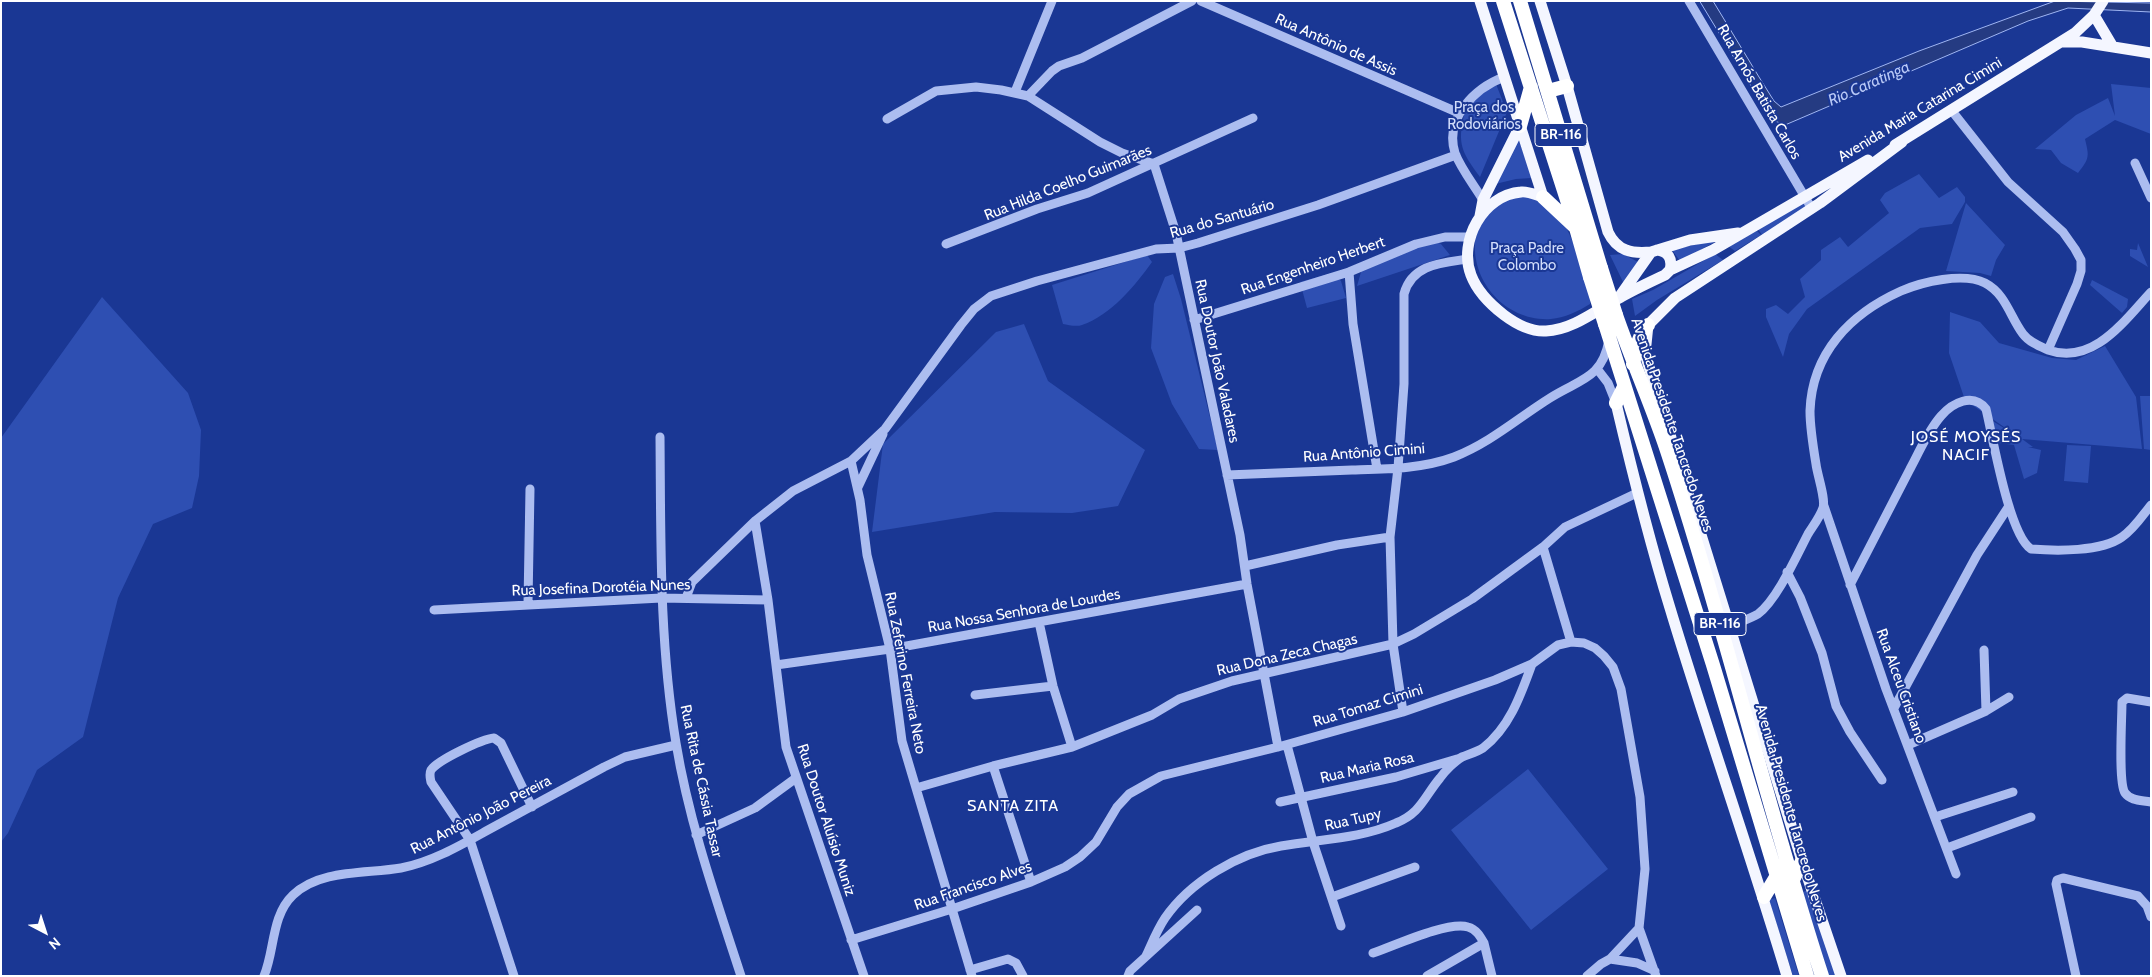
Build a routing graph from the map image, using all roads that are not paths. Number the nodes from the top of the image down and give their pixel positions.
1 (1052, 1) edge
2 (1192, 1) edge
3 (1202, 1) edge
4 (1480, 1) edge
5 (1520, 1) edge
6 (1540, 1) edge
7 (1689, 1) edge
8 (1504, 4) edge
9 (2098, 9) edge
10 (2060, 42) junction
11 (2113, 47) junction
12 (2151, 53) edge
13 (1504, 77) junction
14 (1567, 86) junction
15 (1531, 87) junction
16 (1548, 91) junction
17 (1015, 92) junction
18 (1028, 96) junction
19 (1952, 111) junction
20 (1459, 113) junction
21 (1253, 118) dead end
22 (887, 119) dead end
23 (1520, 126) junction
24 (1902, 142) junction
25 (1456, 156) junction
26 (1154, 164) junction
27 (2135, 164) dead end
28 (1543, 197) junction
29 (1804, 197) junction
30 (2151, 198) edge
31 (1483, 200) junction
32 (1812, 208) junction
33 (1480, 216) junction
34 (1576, 228) junction
35 (1742, 233) junction
36 (1470, 237) junction
37 (946, 244) dead end
38 (1178, 248) junction
39 (1713, 250) junction
40 (1654, 251) junction
41 (1468, 259) junction
42 (1644, 264) junction
43 (1728, 264) junction
44 (1670, 270) junction
45 (1349, 272) junction
46 (1596, 273) junction
47 (1658, 277) junction
48 (2151, 292) edge
49 (1619, 298) junction
50 (1194, 320) junction
51 (1648, 325) junction
52 (1609, 339) junction
53 (2048, 350) junction
54 (1633, 365) junction
55 (1598, 370) junction
56 (1624, 387) junction
57 (1616, 403) junction
58 (885, 429) junction
59 (660, 437) dead end
60 (851, 461) junction
61 (1398, 468) junction
62 (1377, 469) junction
63 (1227, 475) junction
64 (858, 487) junction
65 (530, 489) dead end
66 (1637, 493) junction
67 (2151, 505) edge
68 (1824, 506) junction
69 (2009, 506) junction
70 (755, 521) junction
71 (1390, 537) junction
72 (1543, 547) junction
73 (1244, 566) junction
74 (1788, 572) junction
75 (1247, 584) junction
76 (1850, 586) junction
77 (661, 598) junction
78 (686, 598) junction
79 (768, 600) junction
80 (528, 603) junction
81 (434, 610) dead end
82 (1038, 622) junction
83 (1730, 626) junction
84 (1571, 642) junction
85 (1393, 644) junction
86 (890, 649) junction
87 (1984, 650) dead end
88 (1532, 664) junction
89 (776, 666) junction
90 (1265, 673) junction
91 (1054, 686) junction
92 (976, 695) dead end
93 (2009, 697) dead end
94 (2151, 702) edge
95 (1894, 708) junction
96 (1986, 711) junction
97 (1403, 712) junction
98 (676, 745) junction
99 (1908, 745) junction
100 (1282, 746) junction
101 (1072, 747) junction
102 (1460, 758) junction
103 (993, 766) junction
104 (796, 778) junction
105 (1882, 780) dead end
106 (916, 788) junction
107 (2013, 792) dead end
108 (1302, 798) junction
109 (1280, 802) dead end
110 (2151, 802) edge
111 (532, 807) junction
112 (1935, 817) junction
113 (2031, 817) dead end
114 (696, 835) junction
115 (470, 840) junction
116 (1096, 842) joint
117 (1313, 842) junction
118 (1947, 848) junction
119 (1802, 861) junction
120 (1414, 868) dead end
121 (1956, 874) dead end
122 (1776, 877) junction
123 (1031, 882) junction
124 (1792, 882) junction
125 (1332, 897) junction
126 (1764, 897) junction
127 (952, 909) junction
128 (1197, 910) dead end
129 (2151, 917) edge
130 (1341, 926) dead end
131 (1639, 928) junction
132 (851, 940) junction
133 (1484, 943) junction
134 (1373, 953) dead end
135 (1146, 956) junction
136 (1610, 959) junction
137 (971, 973) edge
138 (1655, 973) edge
139 (264, 976) edge
140 (514, 976) edge
141 (741, 976) edge
142 (864, 976) edge
143 (1023, 976) edge
144 (1128, 976) edge
145 (1427, 976) edge
146 (1492, 976) edge
147 (1587, 976) edge
148 (1787, 976) edge
149 (1807, 976) edge
150 (1822, 976) edge
151 (1841, 976) edge
152 (2076, 976) edge

1 - 17 street
2 - 18 street
3 - 20 street, Rua Antônio de Assis
4 - 13 main road
5 - 16 highway, Avenida Presidente Tancredo Neves / BR-116
6 - 14 main road
7 - 29 street, Rua Amós Batista Carlos
8 - 15 highway, Avenida Presidente Tancredo Neves / BR-116
9 - 10 main road, Avenida Maria Catarina Cimini
9 - 11 main road
10 - 11 main road
10 - 19 main road, Avenida Maria Catarina Cimini
11 - 12 main road
13 - 20 street
13 - 23 main road
14 - 16 highway
14 - 40 main road
15 - 23 highway
15 - 34 highway, Avenida Presidente Tancredo Neves / BR-116
16 - 46 highway, Avenida Presidente Tancredo Neves / BR-116
17 - 18 street
17 - 22 street
18 - 26 street
19 - 24 main road, Avenida Maria Catarina Cimini
19 - 53 street
20 - 25 street
21 - 26 street, Rua Hilda Coelho Guimarães
23 - 28 main road
23 - 31 main road
24 - 29 main road, Avenida Maria Catarina Cimini
24 - 32 main road
25 - 31 street
25 - 38 street, Rua do Santuário
26 - 37 street, Rua Hilda Coelho Guimarães
26 - 38 street, Rua Doutor João Valadares
27 - 30 street
28 - 33 main road
28 - 34 highway
29 - 32 street, Rua Amós Batista Carlos
29 - 35 main road, Avenida Maria Catarina Cimini
31 - 33 main road
32 - 43 main road
33 - 36 main road
34 - 46 highway, Avenida Presidente Tancredo Neves / BR-116
35 - 39 main road, Avenida Maria Catarina Cimini
35 - 40 main road, Avenida Maria Catarina Cimini
36 - 41 main road
36 - 45 street, Rua Engenheiro Herbert
38 - 50 street, Rua Doutor João Valadares
38 - 58 street, Rua do Santuário
39 - 43 main road
39 - 44 main road, Avenida Maria Catarina Cimini
40 - 42 main road, Avenida Maria Catarina Cimini
40 - 44 main road
41 - 49 main road, Avenida Maria Catarina Cimini
41 - 61 street
42 - 47 main road
42 - 49 main road, Avenida Maria Catarina Cimini
43 - 51 main road
44 - 47 main road, Avenida Maria Catarina Cimini
45 - 50 street, Rua Engenheiro Herbert
45 - 62 street
46 - 52 highway, Avenida Presidente Tancredo Neves / BR-116, bridge
46 - 54 highway, Avenida Presidente Tancredo Neves / BR-116, bridge
47 - 49 main road, Avenida Maria Catarina Cimini
48 - 53 street
50 - 63 street, Rua Doutor João Valadares
51 - 54 highway
51 - 83 main road, Avenida Presidente Tancredo Neves
52 - 55 street
52 - 56 highway, Avenida Presidente Tancredo Neves / BR-116
53 - 68 street, Rua Alceu Cristiano
54 - 124 highway, Avenida Presidente Tancredo Neves / BR-116
55 - 57 street
55 - 61 street, Rua Antônio Cimini
56 - 57 highway
56 - 122 highway, Avenida Presidente Tancredo Neves / BR-116
57 - 66 main road
58 - 60 street
58 - 64 street
59 - 77 street, Rua Rita de Cássia Tassar
60 - 64 street, Rua Zeferino Ferreira Neto
60 - 70 street
61 - 62 street, Rua Antônio Cimini
61 - 71 street
62 - 63 street, Rua Antônio Cimini
63 - 73 street, Rua Doutor João Valadares
64 - 86 street, Rua Zeferino Ferreira Neto
65 - 80 street
66 - 72 street, Rua Dona Zeca Chagas
66 - 126 main road
67 - 69 street
68 - 74 street
68 - 76 street, Rua Alceu Cristiano
69 - 76 street
69 - 95 street
70 - 78 street
70 - 79 street, Rua Doutor Aluísio Muniz
71 - 73 street
71 - 85 street
72 - 84 street
72 - 85 street, Rua Dona Zeca Chagas
73 - 75 street, Rua Doutor João Valadares
74 - 83 street
74 - 105 street
75 - 82 street, Rua Nossa Senhora de Lourdes
75 - 90 street, Rua Doutor João Valadares
76 - 95 street, Rua Alceu Cristiano
77 - 78 street, Rua Josefina Dorotéia Nunes
77 - 80 street, Rua Josefina Dorotéia Nunes
77 - 98 street, Rua Rita de Cássia Tassar
78 - 79 street, Rua Josefina Dorotéia Nunes
79 - 89 street, Rua Doutor Aluísio Muniz
80 - 81 street, Rua Josefina Dorotéia Nunes
82 - 86 street, Rua Nossa Senhora de Lourdes
82 - 91 street
83 - 119 main road, Avenida Presidente Tancredo Neves
84 - 88 street, Rua Tomaz Cimini
84 - 131 street
85 - 90 street, Rua Dona Zeca Chagas
85 - 97 street
86 - 89 street, Rua Nossa Senhora de Lourdes
86 - 106 street, Rua Zeferino Ferreira Neto
87 - 96 street
88 - 97 street, Rua Tomaz Cimini
88 - 102 street, Rua Tupy
89 - 104 street, Rua Doutor Aluísio Muniz
90 - 100 street, Rua Doutor João Valadares
90 - 101 street, Rua Dona Zeca Chagas
91 - 92 street
91 - 101 street
93 - 96 street
94 - 110 street
95 - 99 street, Rua Alceu Cristiano
96 - 99 street
97 - 100 street, Rua Tomaz Cimini
98 - 111 street, Rua Antônio João Pereira
98 - 114 street, Rua Rita de Cássia Tassar
99 - 112 street, Rua Alceu Cristiano
100 - 108 street, Rua Doutor João Valadares
100 - 116 street, Rua Tomaz Cimini
101 - 103 street, Rua Dona Zeca Chagas
102 - 108 street, Rua Maria Rosa
102 - 117 street, Rua Tupy
103 - 106 street, Rua Dona Zeca Chagas
103 - 123 street
104 - 114 street
104 - 132 street, Rua Doutor Aluísio Muniz
106 - 127 street, Rua Zeferino Ferreira Neto
107 - 112 street
108 - 109 street, Rua Maria Rosa
108 - 117 street, Rua Doutor João Valadares
111 - 115 street, Rua Antônio João Pereira
111 - 115 street
112 - 118 street, Rua Alceu Cristiano
113 - 118 street
114 - 141 street, Rua Rita de Cássia Tassar
115 - 139 street, Rua Antônio João Pereira
115 - 140 street
116 - 123 street, Rua Francisco Alves
117 - 125 street, Rua Doutor João Valadares
117 - 135 street, Rua Tupy
118 - 121 street, Rua Alceu Cristiano
119 - 124 highway
119 - 151 main road, Avenida Presidente Tancredo Neves
120 - 125 street
122 - 126 highway
122 - 149 highway, Avenida Presidente Tancredo Neves / BR-116
123 - 127 street, Rua Francisco Alves
124 - 150 highway, Avenida Presidente Tancredo Neves / BR-116
125 - 130 street, Rua Doutor João Valadares
126 - 148 main road
127 - 132 street, Rua Francisco Alves
127 - 137 street, Rua Zeferino Ferreira Neto
128 - 135 street
129 - 152 street
131 - 136 street
131 - 138 street
132 - 142 street, Rua Doutor Aluísio Muniz
133 - 134 street
133 - 145 street
133 - 146 street
135 - 144 street
136 - 138 street
136 - 147 street
137 - 143 street

